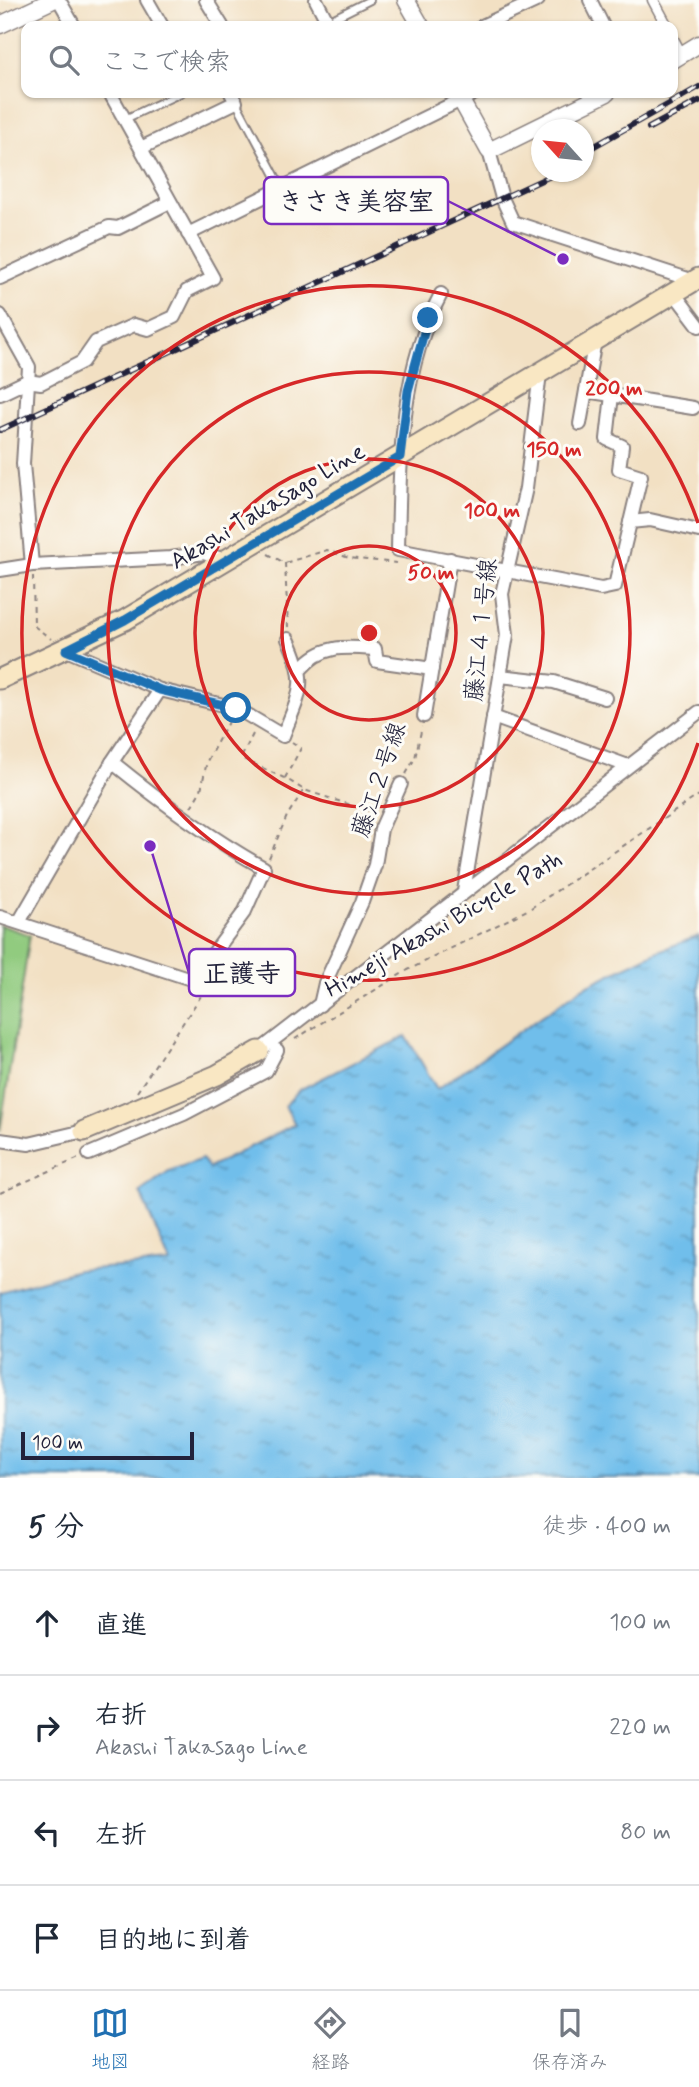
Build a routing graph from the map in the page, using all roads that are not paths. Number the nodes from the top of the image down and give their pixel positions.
1 (53, 0) edge
2 (59, 0) edge
3 (147, 0) edge
4 (206, 0) edge
5 (316, 0) edge
6 (370, 0) edge
7 (538, 0) edge
8 (590, 0) edge
9 (653, 0) edge
10 (411, 2) edge
11 (71, 21) edge
12 (159, 21) edge
13 (219, 21) edge
14 (323, 21) edge
15 (331, 21) edge
16 (419, 21) edge
17 (493, 21) edge
18 (600, 21) edge
19 (664, 21) edge
20 (0, 25) edge
21 (699, 44) edge
22 (678, 57) edge
23 (113, 98) edge
24 (170, 98) edge
25 (231, 98) edge
26 (234, 98) edge
27 (458, 98) edge
28 (465, 98) edge
29 (597, 98) edge
30 (125, 119) junction
31 (141, 148) junction
32 (489, 151) junction
33 (283, 190) junction
34 (170, 202) junction
35 (188, 234) junction
36 (0, 278) edge
37 (696, 280) edge
38 (674, 293) junction
39 (441, 294) dead end
40 (0, 315) edge
41 (699, 326) edge
42 (595, 340) junction
43 (540, 373) junction
44 (27, 382) junction
45 (586, 391) junction
46 (0, 394) edge
47 (612, 396) junction
48 (693, 408) dead end
49 (580, 424) dead end
50 (400, 457) junction
51 (630, 522) junction
52 (699, 531) edge
53 (450, 559) junction
54 (227, 561) junction
55 (33, 565) junction
56 (507, 569) junction
57 (0, 570) edge
58 (288, 639) road end
59 (66, 650) junction
60 (302, 668) junction
61 (432, 669) junction
62 (500, 676) junction
63 (0, 679) edge
64 (160, 690) junction
65 (605, 698) dead end
66 (699, 712) edge
67 (424, 716) road end
68 (493, 717) junction
69 (112, 762) junction
70 (628, 766) junction
71 (401, 784) road end
72 (464, 891) junction
73 (0, 917) edge
74 (19, 922) junction
75 (320, 1005) junction
76 (268, 1051) junction
77 (83, 1131) joint
78 (0, 1140) edge
79 (89, 1154) road end

1 - 20 street
2 - 11 street
3 - 12 street
4 - 13 street
5 - 14 street
6 - 15 lane
7 - 17 street
8 - 18 street
9 - 19 street
10 - 16 street
21 - 22 street
23 - 30 street
24 - 30 lane
25 - 31 street
26 - 33 lane
27 - 33 street
28 - 32 street
29 - 32 street
30 - 31 street
31 - 34 street
32 - 37 street
33 - 35 street
34 - 35 street
34 - 36 street
35 - 44 street
37 - 38 main road, Akashi Takasago Line
38 - 41 street
38 - 42 main road, Akashi Takasago Line
39 - 50 street
40 - 44 street
42 - 43 main road, Akashi Takasago Line
42 - 45 street
43 - 50 main road, Akashi Takasago Line
43 - 56 street, 藤江４１号線
44 - 46 street
44 - 55 street
45 - 47 street
45 - 49 street
47 - 48 street
47 - 51 street
50 - 53 street
50 - 54 main road, Akashi Takasago Line
51 - 52 street
51 - 56 street
53 - 56 street
53 - 61 street, 藤江２号線
54 - 55 street
54 - 59 main road, Akashi Takasago Line
55 - 57 street
56 - 62 street, 藤江４１号線
58 - 60 street
59 - 63 main road, Akashi Takasago Line
59 - 64 street
60 - 61 street
60 - 64 street
61 - 67 street, 藤江２号線
62 - 65 street
62 - 68 street, 藤江４１号線
64 - 69 street
66 - 70 street
68 - 70 street
68 - 72 street, 藤江４１号線
69 - 74 street
69 - 74 street
70 - 72 street
71 - 75 street, 藤江２号線
72 - 75 street
73 - 74 street
75 - 76 street
76 - 77 main road
76 - 79 street
77 - 78 street

